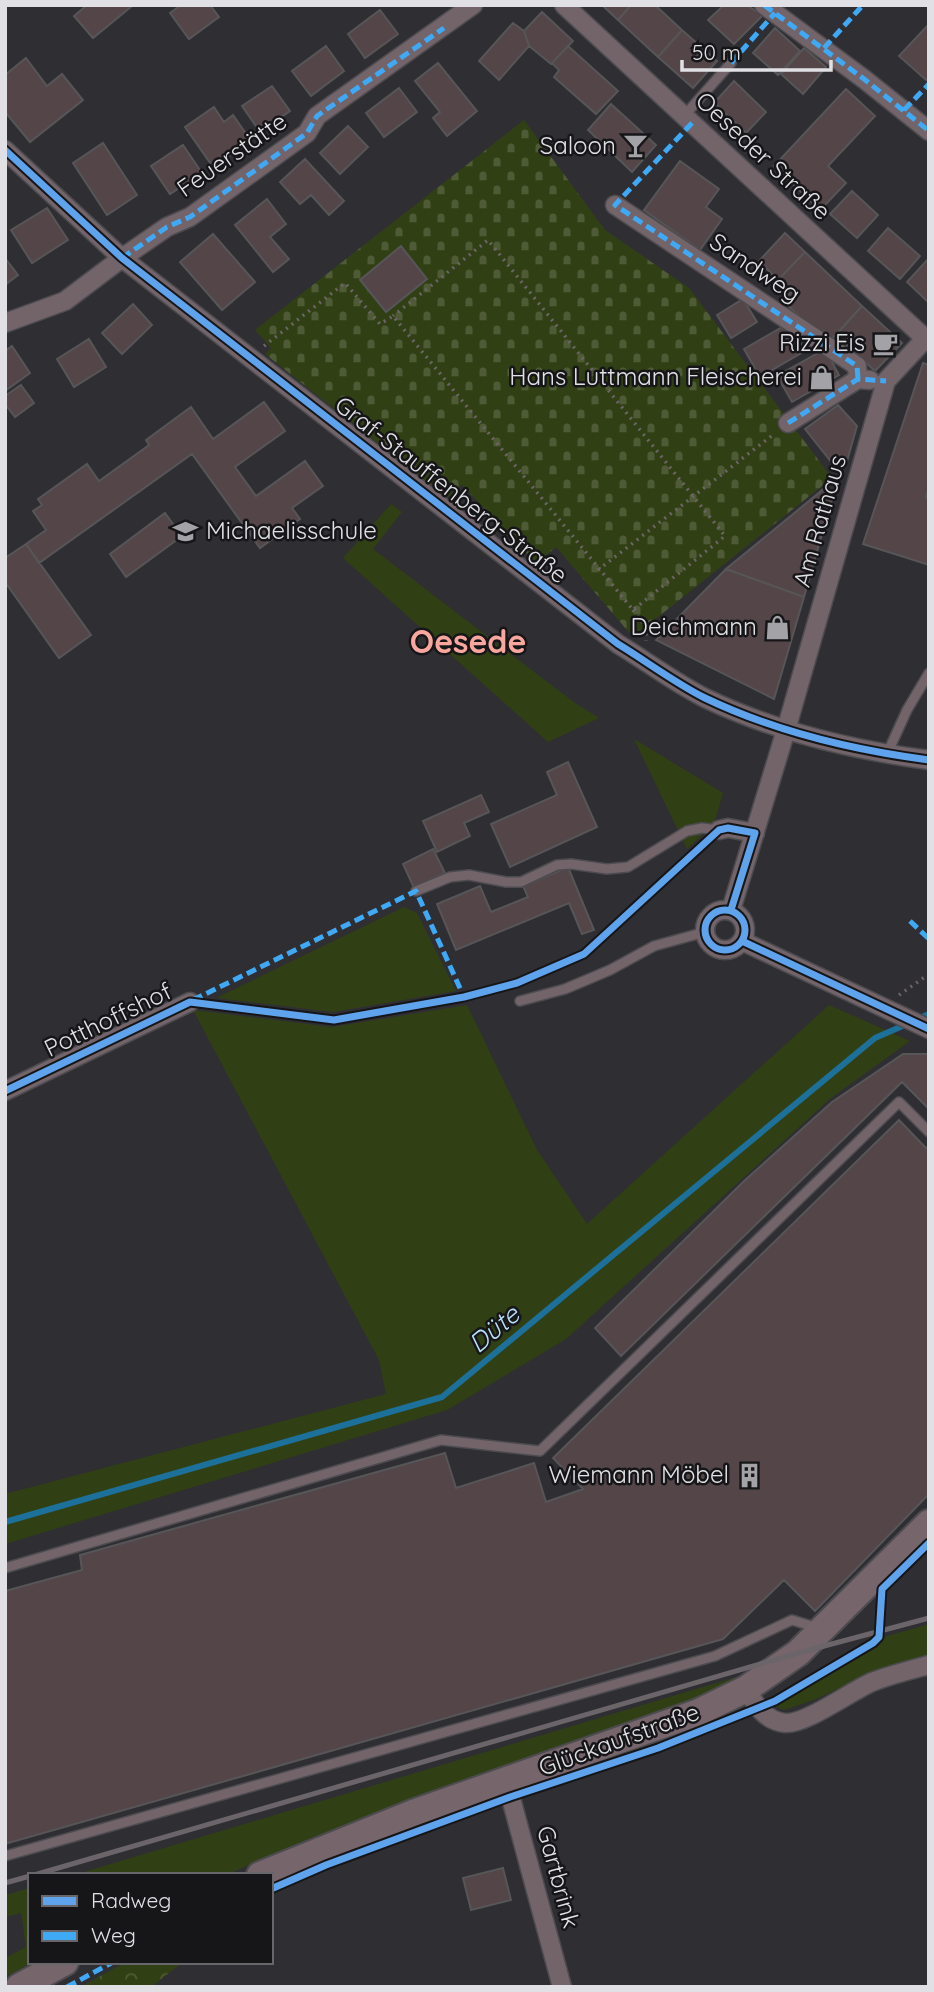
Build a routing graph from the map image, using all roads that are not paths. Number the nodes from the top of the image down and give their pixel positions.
1 (472, 5) edge
2 (564, 5) edge
3 (764, 5) edge
4 (731, 63) dead end
5 (684, 116) junction
6 (929, 131) edge
7 (5, 150) edge
8 (615, 205) dead end
9 (122, 258) junction
10 (5, 323) edge
11 (927, 341) edge
12 (858, 379) junction
13 (886, 381) junction
14 (788, 423) road end
15 (929, 673) edge
16 (786, 730) junction
17 (887, 754) junction
18 (929, 760) edge
19 (719, 830) joint
20 (755, 833) junction
21 (416, 891) dead end
22 (731, 910) junction
23 (705, 932) junction
24 (742, 941) junction
25 (190, 1002) dead end
26 (520, 1002) dead end
27 (929, 1030) edge
28 (5, 1091) edge
29 (929, 1132) edge
30 (929, 1524) edge
31 (5, 1568) edge
32 (822, 1630) junction
33 (929, 1665) edge
34 (746, 1689) junction
35 (506, 1780) junction
36 (5, 1856) edge
37 (265, 1873) edge
38 (61, 1964) edge
39 (19, 1987) edge
40 (562, 1987) edge

1 - 9 street, Feuerstätte
2 - 5 street, Oeseder Straße
3 - 6 street
4 - 5 lane
5 - 11 street, Oeseder Straße
7 - 9 street, Graf-Stauffenberg-Straße
8 - 12 street, Sandweg
9 - 10 street, Feuerstätte
9 - 16 street, Graf-Stauffenberg-Straße
11 - 13 street, Am Rathaus
12 - 13 street
12 - 14 street
13 - 16 street, Am Rathaus
15 - 17 lane
16 - 17 street, Graf-Stauffenberg-Straße
16 - 20 street, Am Rathaus
17 - 18 street, Graf-Stauffenberg-Straße
19 - 20 street
19 - 21 lane
20 - 22 street, Am Rathaus
22 - 23 street
22 - 24 street
23 - 24 street
23 - 26 lane
24 - 27 street
25 - 28 street, Potthoffshof
29 - 31 lane
30 - 32 main road, Glückaufstraße
32 - 34 main road, Glückaufstraße
32 - 36 lane
33 - 34 street
34 - 35 main road, Glückaufstraße
35 - 37 main road, Glückaufstraße
35 - 40 street, Gartbrink
38 - 39 main road

